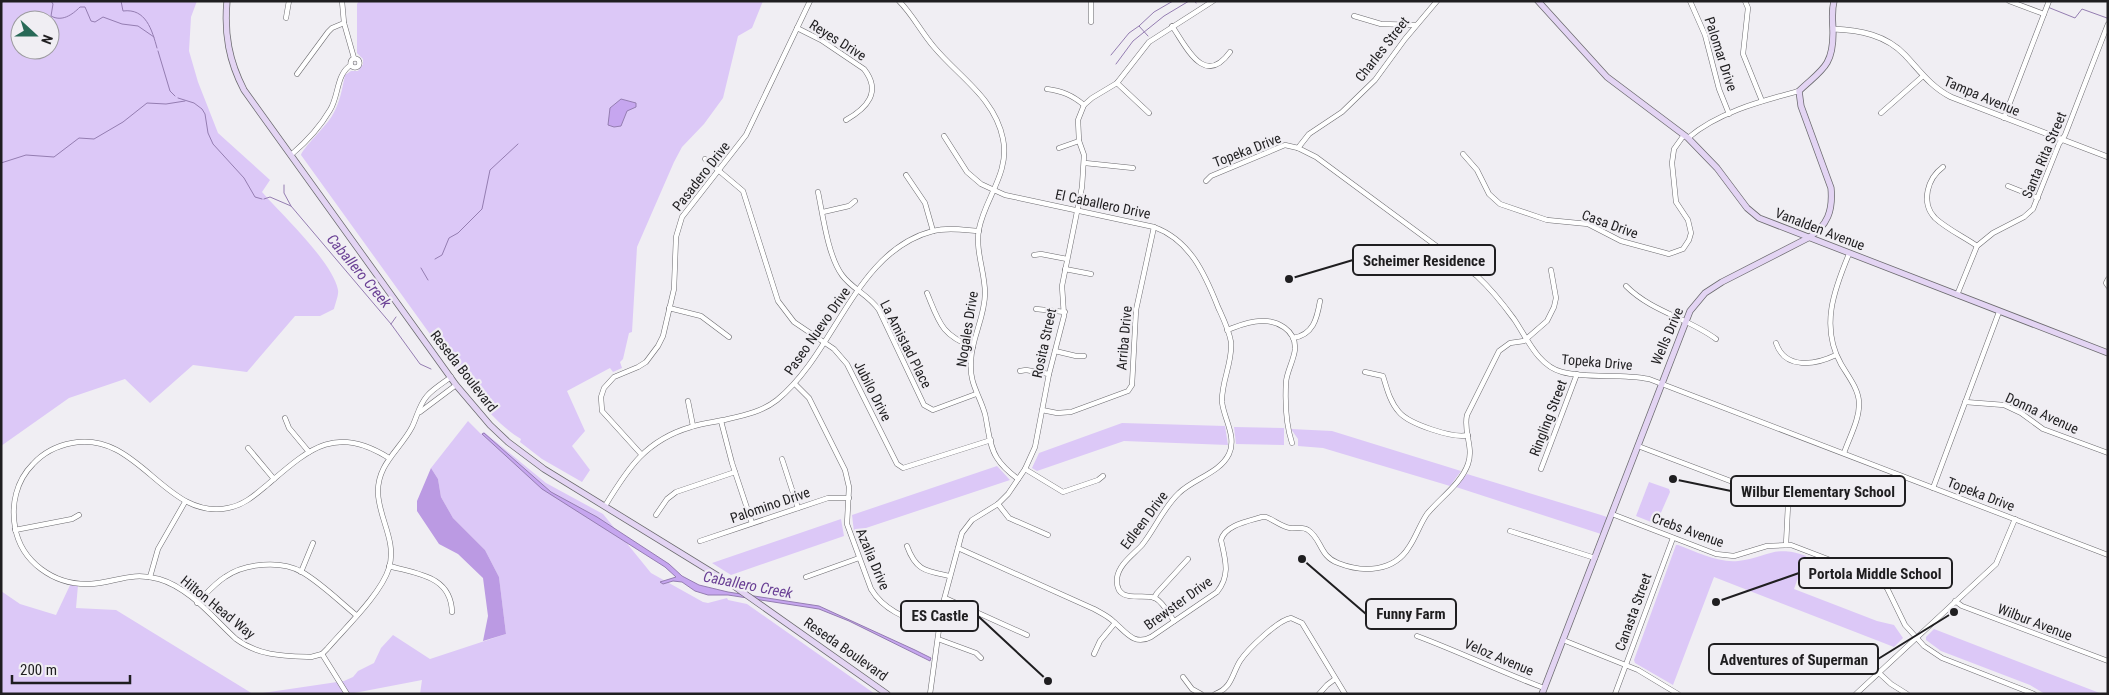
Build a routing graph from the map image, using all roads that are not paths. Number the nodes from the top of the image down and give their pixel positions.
1 (227, 1) edge
2 (289, 1) edge
3 (342, 1) edge
4 (810, 1) edge
5 (899, 1) edge
6 (1091, 1) edge
7 (1213, 1) edge
8 (1437, 1) edge
9 (1538, 1) edge
10 (1690, 1) edge
11 (1745, 1) edge
12 (1834, 1) edge
13 (2009, 1) edge
14 (2049, 1) edge
15 (2044, 14) junction
16 (1354, 16) dead end
17 (286, 18) dead end
18 (1091, 22) dead end
19 (344, 23) junction
20 (2108, 24) edge
21 (1416, 25) junction
22 (1172, 26) junction
23 (797, 28) junction
24 (1833, 29) junction
25 (1230, 52) dead end
26 (354, 58) junction
27 (351, 65) junction
28 (297, 74) dead end
29 (1923, 76) junction
30 (1117, 83) junction
31 (1047, 89) dead end
32 (1799, 91) junction
33 (1762, 101) junction
34 (1084, 105) junction
35 (1148, 113) dead end
36 (1729, 114) junction
37 (1881, 114) dead end
38 (2004, 118) junction
39 (846, 120) dead end
40 (944, 136) dead end
41 (1686, 136) junction
42 (2062, 140) junction
43 (1080, 141) junction
44 (1059, 148) dead end
45 (1298, 148) junction
46 (292, 154) junction
47 (1462, 154) dead end
48 (2108, 157) edge
49 (705, 159) dead end
50 (1084, 163) junction
51 (1943, 167) dead end
52 (1132, 168) dead end
53 (718, 170) junction
54 (906, 175) dead end
55 (1206, 181) dead end
56 (2008, 186) dead end
57 (994, 190) junction
58 (818, 192) dead end
59 (2038, 198) junction
60 (855, 202) dead end
61 (1078, 210) junction
62 (822, 212) junction
63 (1154, 227) junction
64 (933, 231) junction
65 (979, 231) junction
66 (1808, 238) junction
67 (1977, 246) junction
68 (1849, 254) junction
69 (1034, 255) dead end
70 (1067, 259) junction
71 (1066, 268) junction
72 (1551, 270) dead end
73 (1091, 274) dead end
74 (2108, 279) edge
75 (2107, 285) edge
76 (1626, 286) dead end
77 (859, 291) junction
78 (927, 293) dead end
79 (1957, 295) junction
80 (1320, 301) dead end
81 (669, 308) junction
82 (1036, 309) dead end
83 (1065, 312) junction
84 (1999, 312) junction
85 (1684, 322) junction
86 (1228, 330) junction
87 (729, 338) dead end
88 (1293, 338) junction
89 (1527, 339) junction
90 (1716, 340) dead end
91 (824, 342) junction
92 (1776, 343) dead end
93 (973, 347) junction
94 (1055, 351) junction
95 (2108, 353) edge
96 (1836, 355) junction
97 (1084, 356) dead end
98 (1020, 371) dead end
99 (1365, 372) dead end
100 (1049, 374) junction
101 (1577, 374) junction
102 (451, 378) junction
103 (795, 384) junction
104 (1661, 384) junction
105 (456, 385) junction
106 (976, 394) junction
107 (688, 401) dead end
108 (1965, 402) junction
109 (1042, 410) junction
110 (418, 413) junction
111 (285, 418) dead end
112 (721, 421) junction
113 (693, 426) junction
114 (1468, 436) junction
115 (991, 440) junction
116 (1292, 443) dead end
117 (1638, 446) junction
118 (248, 448) dead end
119 (309, 452) junction
120 (1844, 453) junction
121 (641, 454) junction
122 (2108, 454) edge
123 (389, 458) junction
124 (782, 459) dead end
125 (1025, 469) junction
126 (1541, 469) dead end
127 (735, 472) junction
128 (1103, 476) dead end
129 (274, 479) junction
130 (1018, 479) junction
131 (1934, 488) junction
132 (849, 498) junction
133 (185, 502) junction
134 (998, 504) junction
135 (606, 506) junction
136 (798, 508) junction
137 (1612, 514) junction
138 (79, 515) dead end
139 (656, 515) dead end
140 (2015, 519) junction
141 (752, 523) junction
142 (15, 530) junction
143 (1510, 530) dead end
144 (1048, 535) dead end
145 (1673, 538) junction
146 (700, 541) dead end
147 (312, 543) dead end
148 (1786, 545) junction
149 (907, 546) dead end
150 (958, 548) junction
151 (2108, 554) edge
152 (859, 558) junction
153 (1594, 558) junction
154 (1188, 559) dead end
155 (389, 566) junction
156 (302, 572) junction
157 (950, 576) junction
158 (150, 577) junction
159 (806, 577) dead end
160 (944, 598) junction
161 (1154, 598) junction
162 (1956, 601) junction
163 (197, 604) junction
164 (452, 612) dead end
165 (356, 615) junction
166 (1174, 621) junction
167 (1115, 623) junction
168 (939, 630) junction
169 (1027, 635) dead end
170 (1417, 636) dead end
171 (938, 638) junction
172 (1916, 638) junction
173 (1563, 640) junction
174 (322, 654) junction
175 (1094, 654) dead end
176 (981, 658) dead end
177 (2108, 661) edge
178 (1626, 665) junction
179 (1879, 673) junction
180 (1183, 677) dead end
181 (1335, 679) junction
182 (1543, 691) edge
183 (347, 694) edge
184 (887, 694) edge
185 (930, 694) edge
186 (1201, 694) edge
187 (1216, 694) edge
188 (1319, 694) edge
189 (1345, 694) edge
190 (1615, 694) edge
191 (1678, 694) edge
192 (1856, 694) edge
193 (1907, 694) edge
194 (2034, 694) edge

1 - 46 main road, Reseda Boulevard
2 - 17 street
3 - 19 street
4 - 23 street, Pasadero Drive
5 - 57 street, Nogales Drive
6 - 18 street
7 - 22 street
8 - 21 street, Charles Street
9 - 41 main road, Vanalden Avenue
10 - 36 street, Palomar Drive
11 - 33 street
12 - 24 main road
13 - 15 street
14 - 15 street
15 - 38 street
16 - 21 street
19 - 26 street
19 - 28 street
20 - 42 street, Santa Rita Street
21 - 45 street, Charles Street
22 - 25 street
22 - 30 street
23 - 39 street, Reyes Drive
23 - 53 street, Pasadero Drive
24 - 29 street, Tampa Avenue
24 - 32 main road
26 - 27 street
26 - 27 street
27 - 46 street
29 - 37 street
29 - 38 street, Tampa Avenue
30 - 34 street
30 - 35 street
31 - 34 street
32 - 33 street, Casa Drive
32 - 66 main road, Wells Drive
33 - 36 street, Casa Drive
34 - 43 street, Rosita Street
36 - 41 street, Casa Drive
38 - 42 street, Tampa Avenue
40 - 57 street, El Caballero Drive
41 - 47 street, Casa Drive
41 - 66 main road, Vanalden Avenue
42 - 48 street, Tampa Avenue
42 - 59 street, Santa Rita Street
43 - 44 street
43 - 50 street, Rosita Street
45 - 55 street, Topeka Drive
45 - 89 street, Topeka Drive
46 - 102 main road, Reseda Boulevard
49 - 53 street, Jubilo Drive
50 - 52 street
50 - 61 street, Rosita Street
51 - 67 street
53 - 81 street, Pasadero Drive
53 - 91 street, Jubilo Drive
54 - 64 street
56 - 59 street
57 - 61 street, El Caballero Drive
57 - 65 street, Nogales Drive
58 - 62 street, La Amistad Place
59 - 67 street, Santa Rita Street
60 - 62 street
61 - 63 street, El Caballero Drive
61 - 70 street, Rosita Street
62 - 77 street, La Amistad Place
63 - 86 street, El Caballero Drive
63 - 109 street, Arriba Drive
64 - 65 street, Paseo Nuevo Drive
64 - 77 street, Paseo Nuevo Drive
65 - 93 street, Nogales Drive
66 - 68 main road, Vanalden Avenue
66 - 85 main road, Wells Drive
67 - 79 street
68 - 79 main road, Vanalden Avenue
68 - 96 street
69 - 70 street
70 - 71 street, Rosita Street
71 - 73 street
71 - 83 street, Rosita Street
72 - 89 street, Brewster Drive
74 - 75 street
76 - 85 street
77 - 91 street, Paseo Nuevo Drive
77 - 106 street, La Amistad Place
78 - 93 street
79 - 84 main road, Vanalden Avenue
80 - 88 street
81 - 87 street
81 - 121 street, Pasadero Drive
82 - 83 street
83 - 94 street, Rosita Street
84 - 95 main road, Vanalden Avenue
84 - 108 street
85 - 90 street
85 - 104 main road, Wells Drive
86 - 88 street
86 - 161 street, Edleen Drive
88 - 116 street
89 - 101 street, Topeka Drive
89 - 114 street, Brewster Drive
91 - 103 street, Paseo Nuevo Drive
91 - 115 street, Jubilo Drive
92 - 96 street
93 - 106 street, Nogales Drive
94 - 97 street
94 - 100 street, Rosita Street
96 - 120 street
98 - 100 street
99 - 114 street
100 - 109 street, Rosita Street
101 - 104 street, Topeka Drive
101 - 126 street, Ringling Street
102 - 105 main road, Reseda Boulevard
102 - 110 street
103 - 112 street, Paseo Nuevo Drive
103 - 132 street, Azalia Drive
104 - 117 main road, Wells Drive
104 - 120 street, Topeka Drive
105 - 110 street
105 - 135 main road, Reseda Boulevard
106 - 115 street, Nogales Drive
107 - 113 street
108 - 122 street, Donna Avenue
108 - 131 street
109 - 125 street, Rosita Street
110 - 123 street
111 - 119 street
112 - 113 street, Paseo Nuevo Drive
112 - 127 street
113 - 121 street, Paseo Nuevo Drive
114 - 166 street, Brewster Drive
115 - 130 street, Nogales Drive
117 - 137 main road, Wells Drive
117 - 148 street
118 - 129 street
119 - 123 street
119 - 129 street
120 - 131 street, Topeka Drive
121 - 135 street, Paseo Nuevo Drive
123 - 155 street
124 - 136 street
125 - 128 street
125 - 130 street, Rosita Street
127 - 139 street
127 - 141 street
129 - 133 street
130 - 134 street, Rosita Street
131 - 140 street, Topeka Drive
132 - 136 street, Palomino Drive
132 - 152 street, Azalia Drive
133 - 142 street
133 - 158 street
134 - 144 street
134 - 150 street, Rosita Street
135 - 184 main road, Reseda Boulevard
136 - 141 street, Palomino Drive
137 - 145 street, Crebs Avenue
137 - 153 main road, Wells Drive
138 - 142 street
140 - 151 street, Topeka Drive
140 - 162 street
141 - 146 street, Palomino Drive
142 - 158 street, Hilton Head Way
143 - 153 street
145 - 148 street, Crebs Avenue
145 - 178 street, Canasta Street
147 - 156 street
148 - 172 street, Crebs Avenue
149 - 157 street
150 - 157 street, Rosita Street
150 - 167 street, Brewster Drive
152 - 159 street
152 - 168 street, Azalia Drive
153 - 173 main road, Wells Drive
154 - 161 street
155 - 164 street
155 - 165 street
156 - 163 street
156 - 165 street
157 - 160 street, Rosita Street
158 - 163 street, Hilton Head Way
160 - 168 street, Rosita Street
160 - 169 street
161 - 166 street
162 - 172 street
162 - 177 street, Wilbur Avenue
163 - 174 street, Hilton Head Way
165 - 174 street
166 - 167 street, Brewster Drive
167 - 175 street
168 - 171 street, Rosita Street
170 - 182 street, Veloz Avenue
171 - 176 street
171 - 185 street, Rosita Street
172 - 179 street
172 - 194 street, Crebs Avenue
173 - 178 street
173 - 182 main road, Wells Drive
174 - 183 street
178 - 190 street, Canasta Street
178 - 191 street
179 - 192 street
179 - 193 street
180 - 186 street
181 - 187 street
181 - 188 street
181 - 189 street

